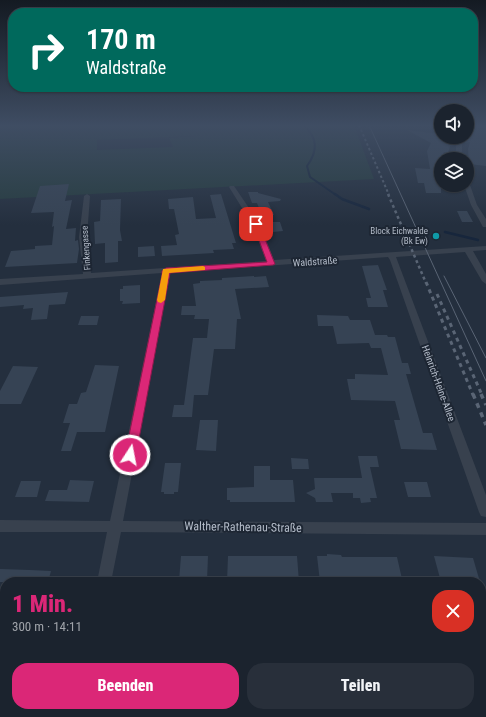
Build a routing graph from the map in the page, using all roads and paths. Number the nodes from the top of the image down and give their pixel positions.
1 (232, 187) dead end
2 (470, 192) edge
3 (87, 196) dead end
4 (486, 225) edge
5 (486, 248) edge
6 (468, 250) junction
7 (390, 255) junction
8 (271, 264) junction
9 (166, 271) junction
10 (87, 276) junction
11 (486, 281) edge
12 (0, 282) edge
13 (486, 512) edge
14 (0, 526) edge
15 (116, 526) junction
16 (486, 529) edge
17 (105, 577) edge

1 - 8 street
2 - 4 street
3 - 10 street, Finkengasse
5 - 6 street, Waldstraße
6 - 7 street, Waldstraße
6 - 11 street
7 - 8 street, Waldstraße
7 - 13 street, Heinrich-Heine-Allee
8 - 9 street, Waldstraße
9 - 10 street, Waldstraße
9 - 15 street
10 - 12 street, Waldstraße
14 - 15 street, Walther-Rathenau-Straße
15 - 16 street, Walther-Rathenau-Straße
15 - 17 street

